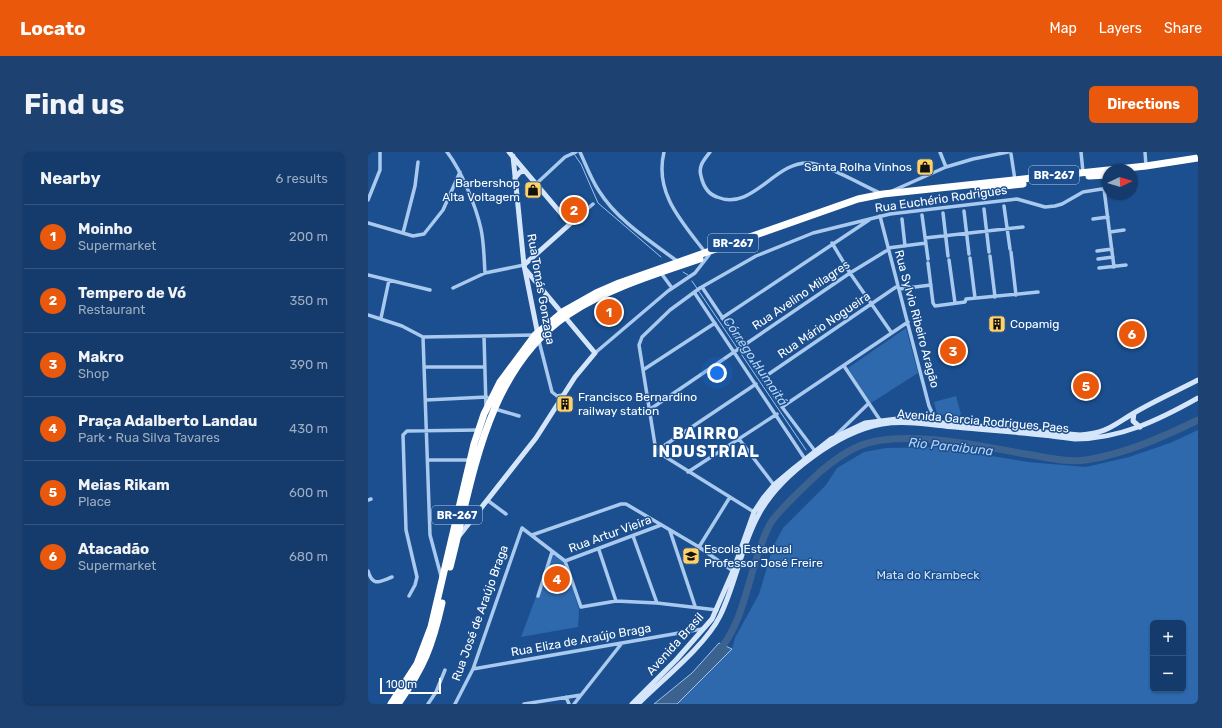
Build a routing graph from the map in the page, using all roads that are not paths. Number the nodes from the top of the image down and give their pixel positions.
1 (380, 152) edge
2 (447, 152) edge
3 (576, 152) edge
4 (580, 152) edge
5 (664, 152) edge
6 (710, 152) edge
7 (940, 152) edge
8 (1081, 152) edge
9 (1145, 152) edge
10 (512, 153) edge
11 (1010, 153) edge
12 (1198, 158) edge
13 (418, 162) dead end
14 (1198, 163) edge
15 (1146, 166) junction
16 (946, 167) junction
17 (525, 171) junction
18 (1138, 171) edge
19 (460, 172) junction
20 (1083, 172) junction
21 (1102, 176) edge
22 (515, 178) junction
23 (1015, 180) junction
24 (536, 184) junction
25 (909, 184) junction
26 (1102, 189) edge
27 (910, 192) junction
28 (883, 194) junction
29 (368, 200) edge
30 (1107, 200) edge
31 (593, 204) dead end
32 (1004, 206) dead end
33 (984, 209) dead end
34 (964, 211) dead end
35 (943, 213) dead end
36 (922, 215) dead end
37 (880, 216) junction
38 (1108, 217) junction
39 (871, 219) junction
40 (902, 219) dead end
41 (1093, 219) dead end
42 (368, 224) edge
43 (570, 224) junction
44 (844, 225) junction
45 (1023, 227) dead end
46 (1006, 229) junction
47 (1124, 230) dead end
48 (986, 231) junction
49 (1110, 232) junction
50 (403, 233) junction
51 (847, 233) junction
52 (967, 233) junction
53 (946, 236) junction
54 (925, 238) junction
55 (832, 243) junction
56 (926, 243) junction
57 (905, 246) junction
58 (1112, 249) junction
59 (887, 250) junction
60 (1096, 251) dead end
61 (707, 254) junction
62 (1112, 257) junction
63 (690, 259) junction
64 (1098, 259) dead end
65 (678, 261) junction
66 (524, 265) junction
67 (1126, 265) dead end
68 (1114, 267) junction
69 (1099, 268) dead end
70 (485, 273) junction
71 (661, 273) junction
72 (695, 273) junction
73 (850, 273) junction
74 (368, 275) edge
75 (389, 280) junction
76 (931, 285) junction
77 (539, 286) junction
78 (453, 288) dead end
79 (672, 288) junction
80 (701, 288) junction
81 (897, 288) junction
82 (430, 290) dead end
83 (695, 292) junction
84 (1038, 292) dead end
85 (529, 293) junction
86 (1016, 295) junction
87 (995, 297) junction
88 (976, 298) junction
89 (955, 303) junction
90 (872, 304) junction
91 (368, 315) edge
92 (563, 315) junction
93 (381, 318) junction
94 (722, 318) junction
95 (908, 322) junction
96 (715, 323) junction
97 (891, 332) junction
98 (484, 336) junction
99 (537, 336) junction
100 (423, 337) junction
101 (741, 348) junction
102 (736, 352) junction
103 (595, 353) junction
104 (844, 366) junction
105 (485, 367) junction
106 (425, 368) junction
107 (643, 370) junction
108 (763, 378) junction
109 (1198, 380) edge
110 (756, 384) junction
111 (563, 395) junction
112 (489, 396) junction
113 (1198, 398) edge
114 (426, 400) junction
115 (868, 404) junction
116 (782, 407) junction
117 (490, 409) junction
118 (649, 410) junction
119 (1134, 413) junction
120 (777, 414) junction
121 (519, 416) dead end
122 (880, 420) junction
123 (937, 424) junction
124 (1140, 427) junction
125 (867, 428) junction
126 (427, 430) junction
127 (479, 430) junction
128 (834, 437) junction
129 (739, 439) junction
130 (656, 451) junction
131 (815, 451) junction
132 (805, 459) junction
133 (428, 460) junction
134 (470, 460) junction
135 (800, 467) junction
136 (688, 472) junction
137 (774, 485) junction
138 (730, 497) junction
139 (488, 500) junction
140 (754, 512) junction
141 (506, 514) dead end
142 (661, 525) junction
143 (670, 531) junction
144 (532, 535) junction
145 (633, 536) junction
146 (458, 538) junction
147 (748, 541) junction
148 (699, 547) junction
149 (599, 550) junction
150 (552, 552) junction
151 (565, 561) junction
152 (442, 570) junction
153 (368, 571) edge
154 (735, 572) junction
155 (392, 577) dead end
156 (409, 596) dead end
157 (538, 596) dead end
158 (616, 601) junction
159 (657, 603) junction
160 (695, 606) junction
161 (717, 610) junction
162 (704, 629) junction
163 (692, 632) junction
164 (698, 637) junction
165 (622, 643) junction
166 (473, 669) junction
167 (445, 670) dead end
168 (405, 694) junction
169 (581, 694) junction
170 (566, 697) junction
171 (391, 704) edge
172 (398, 704) edge
173 (402, 704) edge
174 (428, 704) edge
175 (455, 704) edge
176 (524, 704) edge
177 (569, 704) edge
178 (574, 704) edge
179 (632, 704) edge
180 (638, 704) edge

1 - 29 street
2 - 19 street
3 - 24 street
4 - 65 street
5 - 61 street
6 - 28 street
7 - 16 street
8 - 20 street
9 - 15 street
10 - 17 main road
10 - 22 main road, Rua Tomás Gonzaga
11 - 16 street
11 - 23 street
12 - 15 highway, BR-267
13 - 50 street
14 - 18 highway
15 - 20 highway, BR-267
16 - 25 street
17 - 22 main road
17 - 24 main road
19 - 50 street
19 - 70 street
20 - 23 highway, BR-267
21 - 61 highway, BR-267
22 - 66 main road, Rua Tomás Gonzaga
23 - 27 highway, BR-267
24 - 43 main road
25 - 27 street
25 - 28 street
26 - 37 street, Rua Euchério Rodrigues
27 - 28 highway, BR-267
28 - 61 highway, BR-267
30 - 38 street
31 - 43 street
32 - 46 street
33 - 48 street
34 - 52 street
35 - 53 street
36 - 54 street
37 - 39 street, Rua Euchério Rodrigues
37 - 59 street, Rua Sylvio Ribeiro Aragão
38 - 41 street
38 - 49 street
39 - 44 street, Rua Euchério Rodrigues
39 - 51 street
40 - 57 street
42 - 50 street
43 - 66 main road
44 - 51 street
44 - 80 street, Rua Euchério Rodrigues
45 - 46 street
46 - 48 street
46 - 86 street
47 - 49 street
48 - 52 street
48 - 87 street
49 - 58 street
51 - 55 street
52 - 53 street
52 - 88 street
53 - 54 street
53 - 89 street
54 - 56 street
55 - 73 street
55 - 94 street
56 - 57 street
56 - 76 street
57 - 59 street
58 - 60 street
58 - 62 street
59 - 73 street, Rua Avelino Milagres
59 - 81 street, Rua Sylvio Ribeiro Aragão
61 - 63 highway, BR-267
61 - 72 street
62 - 64 street
62 - 68 street
63 - 65 highway, BR-267
63 - 71 highway, BR-267
63 - 72 street
65 - 92 highway, BR-267
66 - 70 street
66 - 77 main road
66 - 85 main road, Rua Tomás Gonzaga
67 - 68 street
68 - 69 street
70 - 78 street
71 - 79 street
71 - 92 highway, BR-267
72 - 79 street
73 - 90 street
73 - 101 street, Rua Avelino Milagres
74 - 75 street
75 - 82 street
75 - 93 street
76 - 81 street
76 - 89 street
77 - 85 main road
77 - 92 main road
79 - 103 street
80 - 83 street, Rua Euchério Rodrigues
80 - 94 street
81 - 90 street, Rua Mário Nogueira
81 - 95 street, Rua Sylvio Ribeiro Aragão
83 - 96 street
83 - 107 street, Rua Euchério Rodrigues
84 - 86 street
85 - 99 main road, Rua Tomás Gonzaga
86 - 87 street
87 - 88 street
88 - 89 street
90 - 97 street
90 - 108 street, Rua Mário Nogueira
91 - 93 street
92 - 99 highway, BR-267
92 - 103 main road
93 - 100 street
94 - 101 street
95 - 97 street
95 - 123 street, Rua Sylvio Ribeiro Aragão
96 - 102 street
96 - 107 street
97 - 104 street
98 - 99 street
98 - 100 street
98 - 105 street
99 - 111 street, Rua Tomás Gonzaga
99 - 112 highway, BR-267
99 - 117 highway, BR-267
100 - 106 street
101 - 102 street, Rua Avelino Milagres
101 - 108 street
102 - 110 street
102 - 118 street, Rua Avelino Milagres
103 - 111 main road
104 - 115 street
104 - 116 street
105 - 106 street
105 - 112 street
106 - 114 street
107 - 118 street
108 - 116 street
109 - 119 main road, Avenida Garcia Rodrigues Paes
110 - 120 street
110 - 130 street
111 - 139 main road
112 - 114 street
112 - 117 highway, BR-267
113 - 124 main road, Avenida Garcia Rodrigues Paes
114 - 126 street
115 - 122 street
115 - 128 street, Avenida Garcia Rodrigues Paes
116 - 131 street
117 - 121 street
117 - 127 highway, BR-267
117 - 146 highway, BR-267
118 - 130 street
119 - 123 main road, Avenida Garcia Rodrigues Paes
119 - 124 main road
120 - 129 street
120 - 132 street
122 - 123 main road, Avenida Garcia Rodrigues Paes
122 - 125 main road
122 - 128 main road, Avenida Garcia Rodrigues Paes
123 - 124 main road, Avenida Garcia Rodrigues Paes
123 - 125 main road, Avenida Garcia Rodrigues Paes
125 - 135 main road, Avenida Garcia Rodrigues Paes
126 - 127 street
126 - 133 street
126 - 156 street
127 - 134 highway, BR-267
128 - 131 main road, Avenida Garcia Rodrigues Paes
129 - 136 street
129 - 137 street
130 - 136 street
131 - 132 main road, Avenida Garcia Rodrigues Paes
131 - 135 main road
132 - 137 main road, Avenida Garcia Rodrigues Paes
133 - 134 street
133 - 152 street
134 - 152 highway, BR-267
135 - 147 main road, Avenida Garcia Rodrigues Paes
136 - 138 street
137 - 140 main road, Avenida Garcia Rodrigues Paes
138 - 140 street
138 - 148 street
139 - 141 street
139 - 146 main road
140 - 147 main road
140 - 154 main road, Avenida Garcia Rodrigues Paes
142 - 143 street
142 - 144 street
142 - 145 street, Rua Artur Vieira
143 - 148 street
143 - 160 street
144 - 150 street
144 - 166 street, Rua José de Araújo Braga
145 - 149 street, Rua Artur Vieira
145 - 159 street
146 - 168 highway, BR-267
147 - 154 main road, Avenida Garcia Rodrigues Paes
148 - 154 street
149 - 151 street, Rua Artur Vieira
149 - 158 street
150 - 151 street
150 - 157 street
151 - 158 street
152 - 171 highway, BR-267
153 - 155 street
154 - 161 main road, Avenida Brasil
154 - 180 main road, Avenida Brasil
158 - 159 street
159 - 160 street
160 - 161 street
161 - 162 main road, Avenida Brasil
162 - 163 street, Rua Eliza de Araújo Braga
162 - 164 main road, Avenida Brasil
163 - 164 street
163 - 165 street, Rua Eliza de Araújo Braga
164 - 179 main road, Avenida Brasil
165 - 166 street, Rua Eliza de Araújo Braga
165 - 169 street
166 - 175 street, Rua José de Araújo Braga
167 - 174 street
168 - 172 highway, BR-267
168 - 173 main road
169 - 170 street
169 - 178 street
170 - 176 street
170 - 177 street

